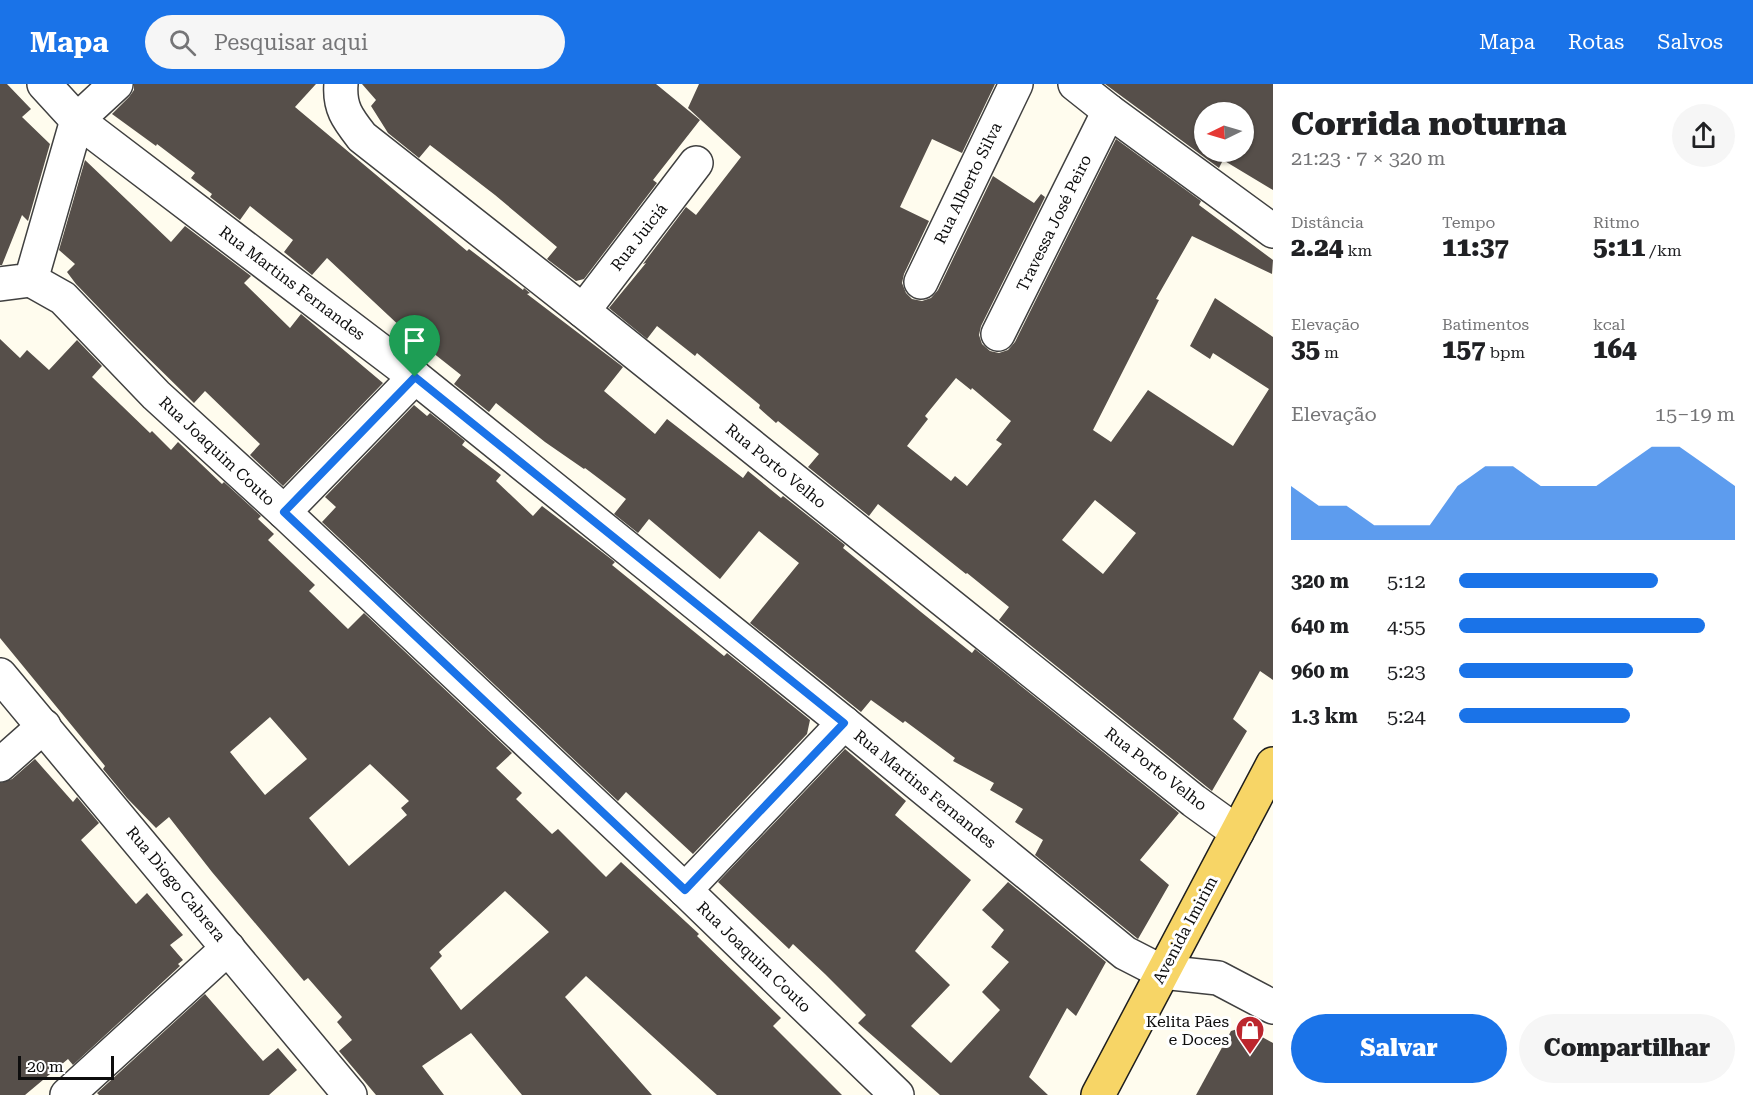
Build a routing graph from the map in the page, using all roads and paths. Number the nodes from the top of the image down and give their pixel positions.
1 (44, 84) edge
2 (116, 84) edge
3 (341, 84) edge
4 (1016, 84) edge
5 (1075, 84) edge
6 (1109, 111) junction
7 (77, 120) junction
8 (696, 163) dead end
9 (1273, 231) edge
10 (16, 282) edge
11 (921, 282) dead end
12 (583, 311) junction
13 (998, 334) dead end
14 (415, 377) junction
15 (284, 512) junction
16 (0, 675) edge
17 (844, 723) junction
18 (44, 726) junction
19 (1273, 764) edge
20 (0, 765) edge
21 (1237, 832) junction
22 (685, 890) junction
23 (228, 948) junction
24 (1162, 972) junction
25 (1273, 1007) edge
26 (67, 1095) edge
27 (350, 1095) edge
28 (897, 1095) edge
29 (1098, 1095) edge

1 - 7 street, Rua Martins Fernandes
2 - 7 street
3 - 12 street, Rua Porto Velho
4 - 11 street, Rua Alberto Silva
5 - 6 street
6 - 9 street
6 - 13 street, Travessa José Peiro
7 - 10 street
7 - 14 street, Rua Martins Fernandes
8 - 12 street, Rua Juiciá
10 - 15 street, Rua Joaquim Couto
12 - 21 street, Rua Porto Velho
14 - 15 street
14 - 17 street, Rua Martins Fernandes
15 - 22 street, Rua Joaquim Couto
16 - 18 street, Rua Diogo Cabrera
17 - 22 street
17 - 24 street, Rua Martins Fernandes
18 - 20 street
18 - 23 street, Rua Diogo Cabrera
19 - 21 main road, Avenida Imirim
21 - 24 main road, Avenida Imirim
22 - 28 street, Rua Joaquim Couto
23 - 26 street
23 - 27 street, Rua Diogo Cabrera
24 - 25 street
24 - 29 main road, Avenida Imirim

